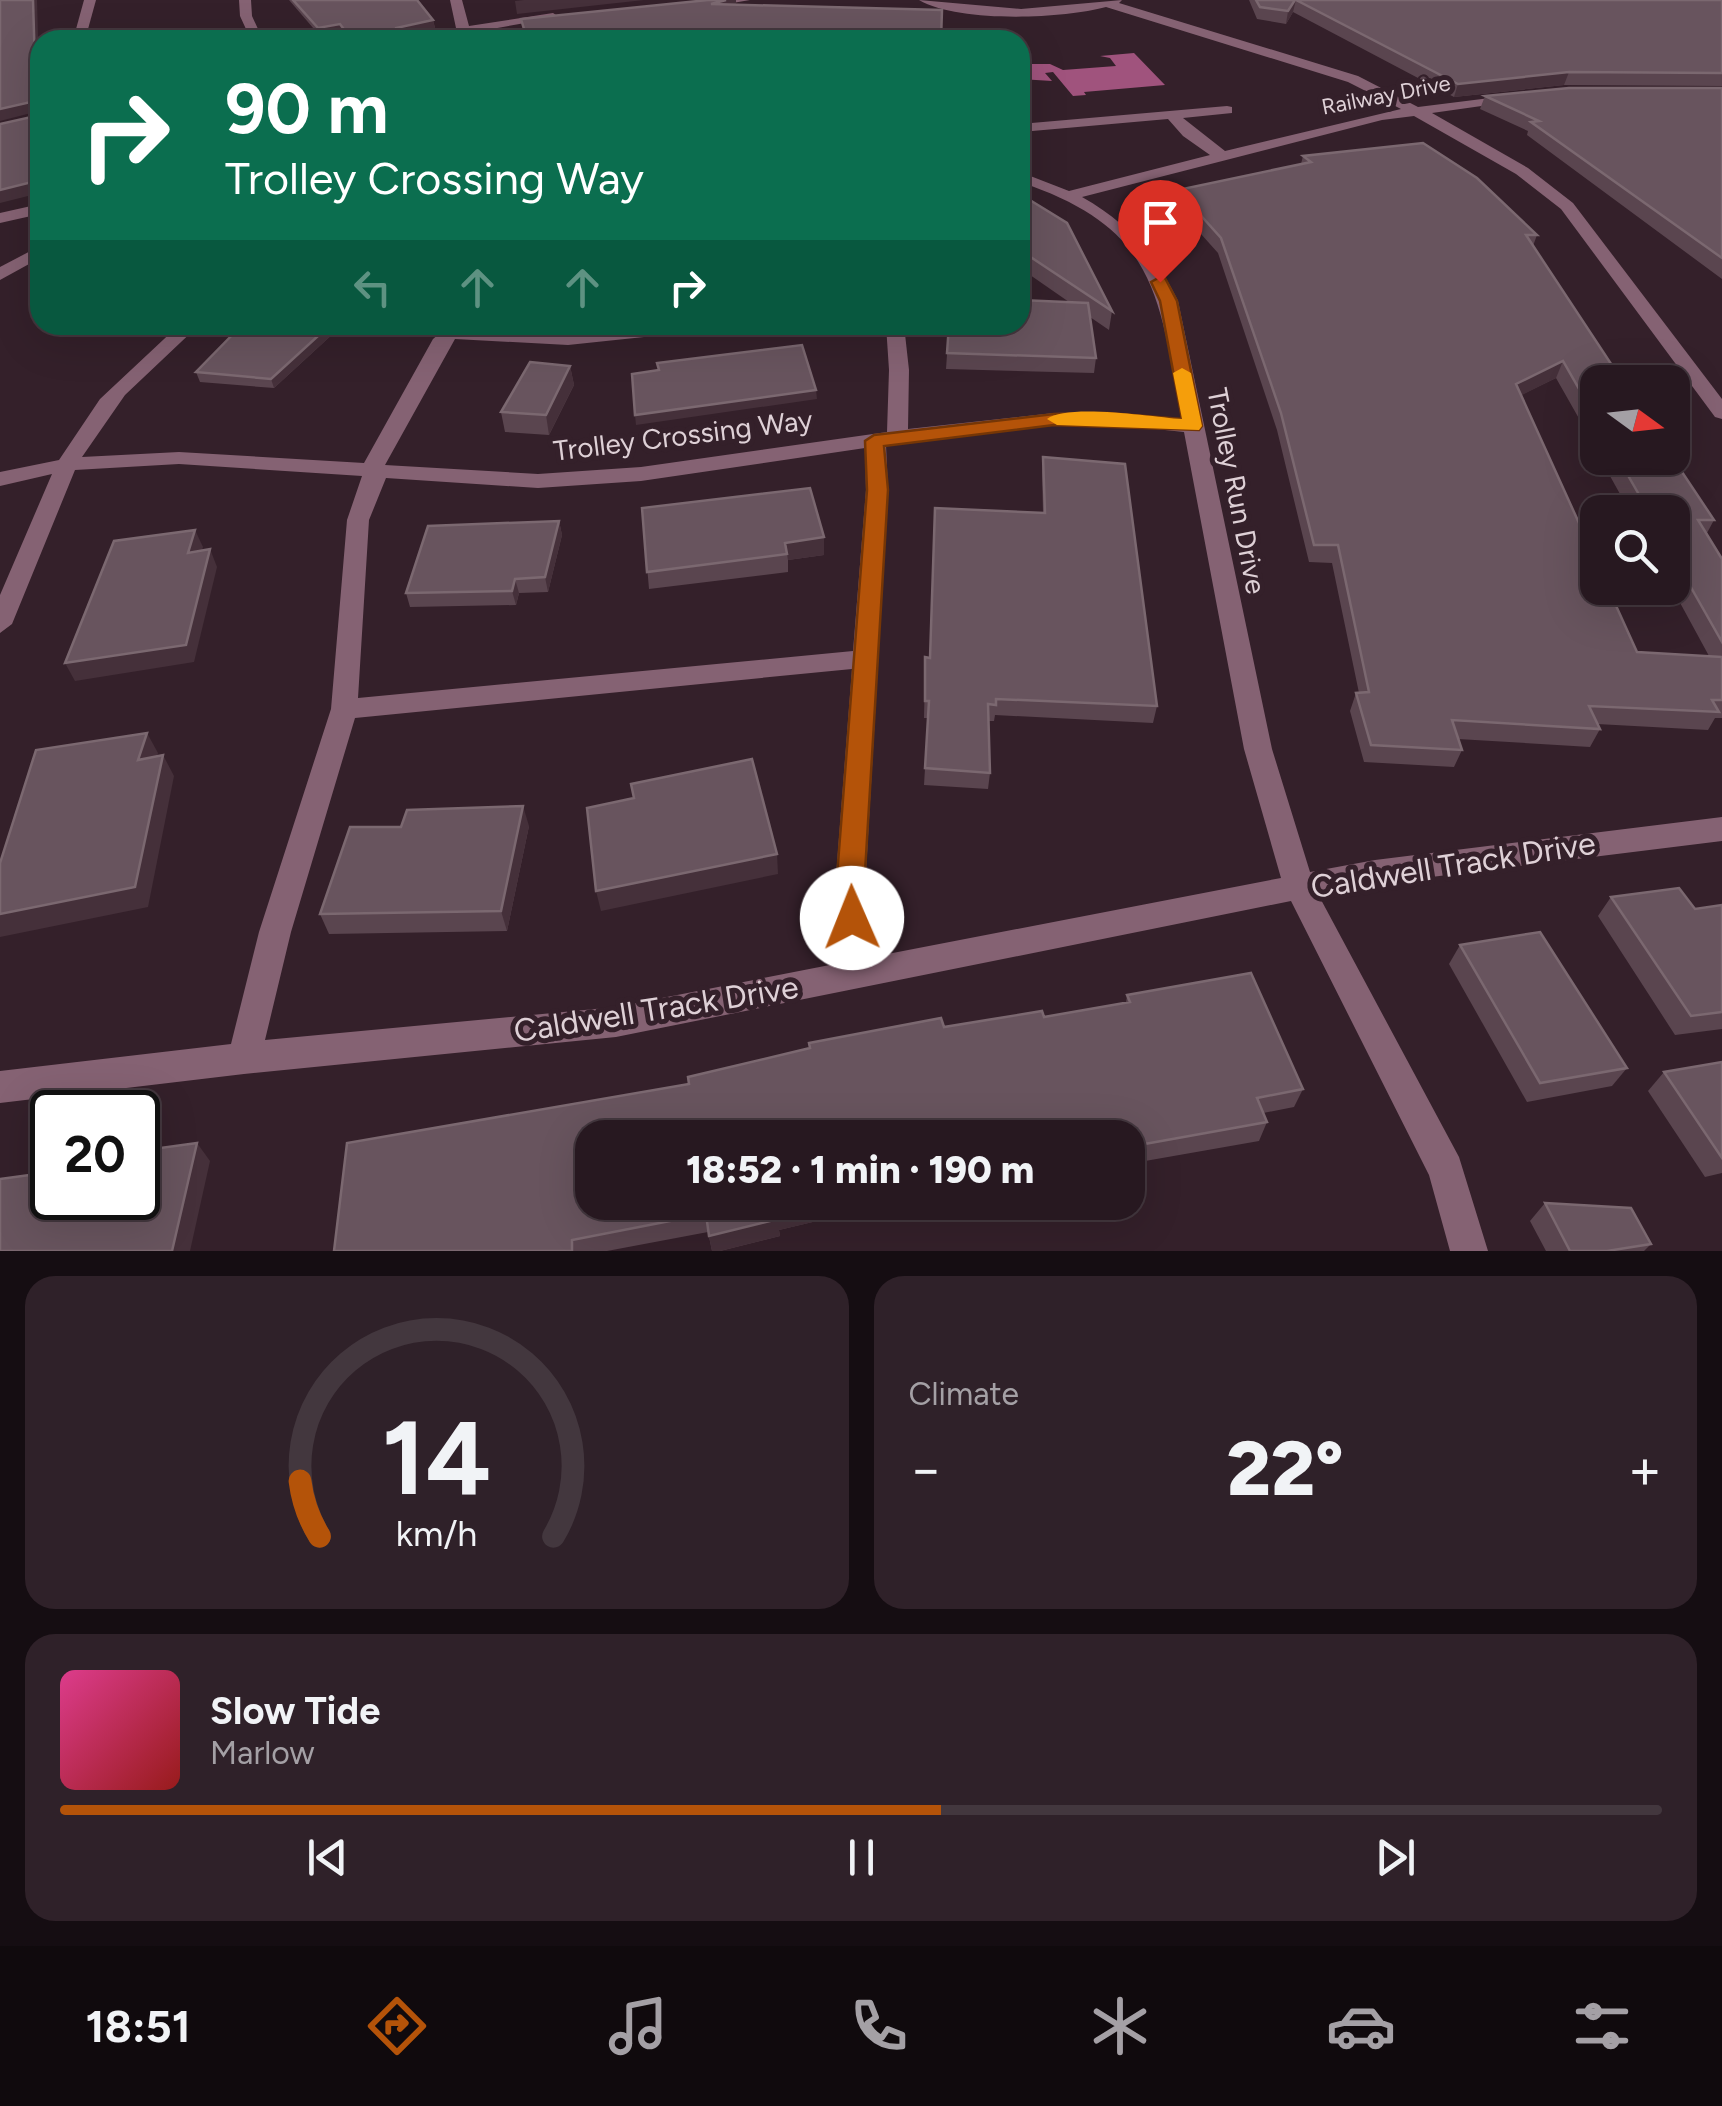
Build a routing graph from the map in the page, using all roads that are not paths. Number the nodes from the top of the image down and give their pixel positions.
1 (90, 0) edge
2 (245, 0) edge
3 (456, 0) edge
4 (744, 0) edge
5 (926, 0) edge
6 (1112, 2) edge
7 (689, 5) edge
8 (578, 15) edge
9 (82, 30) edge
10 (252, 30) edge
11 (464, 30) joint
12 (1531, 96) edge
13 (1416, 109) junction
14 (1227, 110) dead end
15 (1172, 115) junction
16 (1030, 127) edge
17 (1220, 155) junction
18 (1030, 180) edge
19 (1068, 196) junction
20 (30, 210) edge
21 (0, 218) edge
22 (30, 258) edge
23 (0, 275) edge
24 (178, 335) edge
25 (448, 335) edge
26 (524, 335) edge
27 (606, 335) edge
28 (896, 335) edge
29 (1722, 414) edge
30 (1192, 426) junction
31 (886, 439) junction
32 (69, 464) junction
33 (373, 472) junction
34 (0, 478) edge
35 (0, 624) edge
36 (866, 659) junction
37 (344, 709) junction
38 (1722, 829) edge
39 (1299, 888) junction
40 (856, 974) junction
41 (244, 1058) junction
42 (0, 1087) edge
43 (1469, 1251) edge

1 - 9 street
2 - 10 street
3 - 11 street
4 - 7 street
5 - 6 street
6 - 13 street
8 - 11 street
12 - 13 street, Railway Drive
13 - 17 street, Railway Drive
13 - 29 street
14 - 15 street
15 - 16 street
15 - 17 street
17 - 19 street, Railway Drive
18 - 19 street, Trolley Run Drive
19 - 30 street, Trolley Run Drive
20 - 21 street
22 - 23 street
24 - 32 street
25 - 33 street
26 - 27 street
28 - 31 street
30 - 31 street, Trolley Crossing Way
30 - 39 street, Trolley Run Drive
31 - 33 street, Trolley Crossing Way
31 - 36 street
32 - 33 street, Trolley Crossing Way
32 - 34 street, Trolley Crossing Way
32 - 35 street
33 - 37 street
36 - 37 street
36 - 40 street
37 - 41 street
38 - 39 street, Caldwell Track Drive
39 - 40 street, Caldwell Track Drive
39 - 43 street, Trolley Run Drive
40 - 41 street, Caldwell Track Drive
41 - 42 street, Caldwell Track Drive

